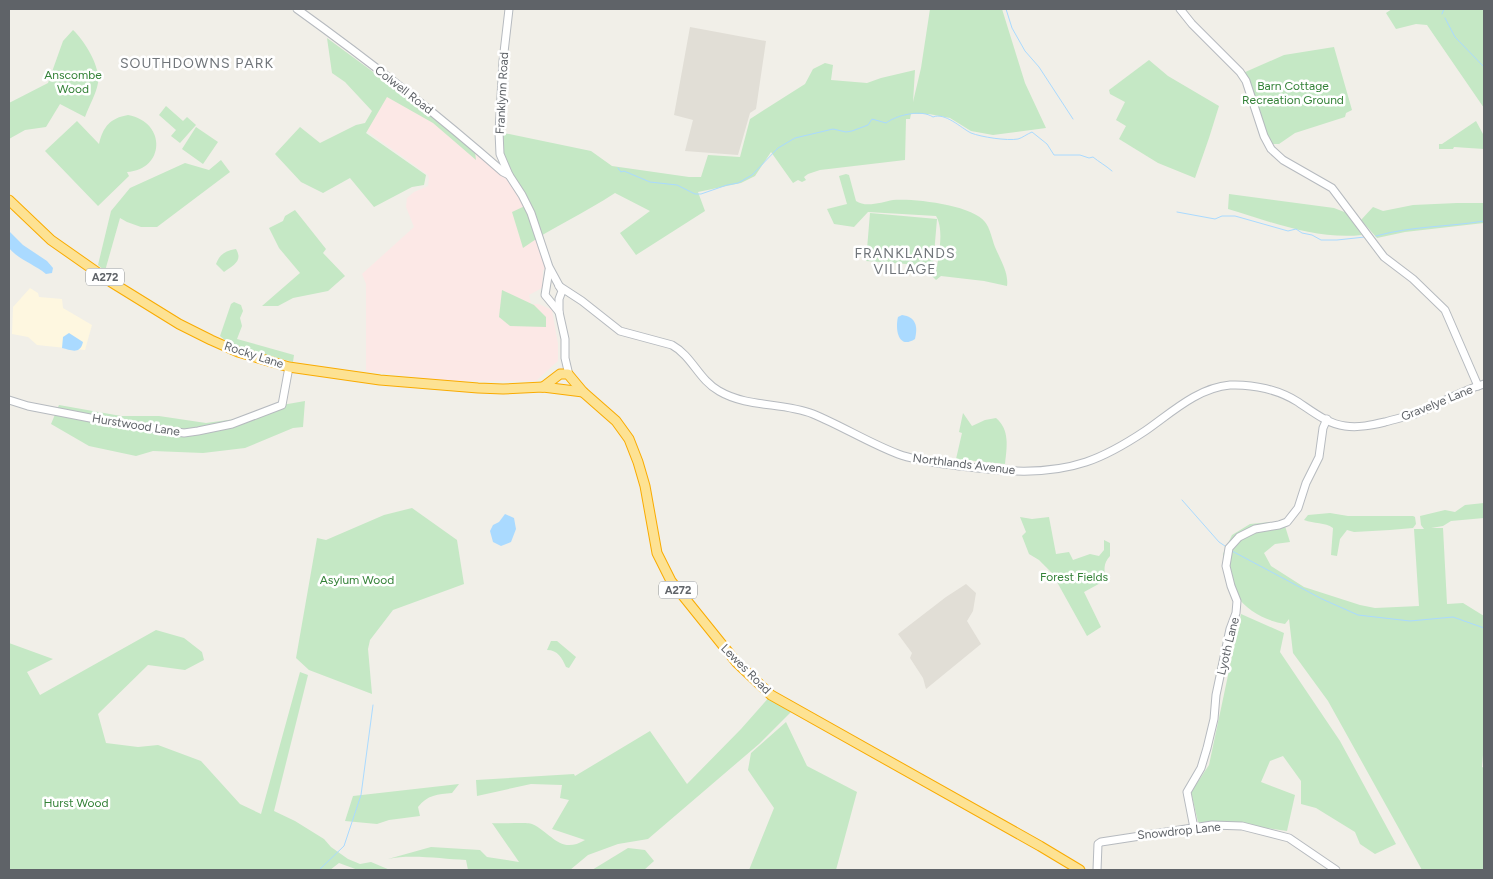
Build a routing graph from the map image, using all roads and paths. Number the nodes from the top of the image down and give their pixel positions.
1 (296, 9) edge
2 (509, 9) edge
3 (1180, 9) edge
4 (509, 175) junction
5 (9, 200) edge
6 (549, 267) junction
7 (558, 286) junction
8 (546, 287) junction
9 (571, 294) junction
10 (560, 298) junction
11 (551, 301) junction
12 (559, 312) junction
13 (289, 367) junction
14 (564, 377) junction
15 (1481, 385) edge
16 (1249, 386) joint
17 (543, 387) junction
18 (563, 389) junction
19 (583, 392) junction
20 (9, 400) edge
21 (1326, 419) junction
22 (1194, 828) junction
23 (1080, 870) edge
24 (1097, 870) edge
25 (1336, 870) edge

1 - 4 street, Colwell Road
2 - 4 street, Franklynn Road
3 - 15 street
4 - 6 street
5 - 13 highway, Rocky Lane / A272
6 - 7 street
6 - 8 street
7 - 8 street
7 - 9 street, Northlands Avenue
7 - 10 street
8 - 11 street
9 - 10 street
9 - 16 street, Northlands Avenue
10 - 11 street
10 - 12 street
11 - 12 street
12 - 14 street
13 - 17 highway, Rocky Lane / A272
13 - 20 street, Hurstwood Lane
14 - 17 highway
14 - 18 highway
14 - 18 highway
14 - 19 highway, Lewes Road / A272
15 - 21 street, Gravelye Lane
16 - 21 street, Gravelye Lane
17 - 18 highway, Rocky Lane / A272
18 - 19 highway, A272
19 - 23 highway, Lewes Road / A272
21 - 22 street, Lyoth Lane
22 - 24 street, Snowdrop Lane
22 - 25 street, Snowdrop Lane

